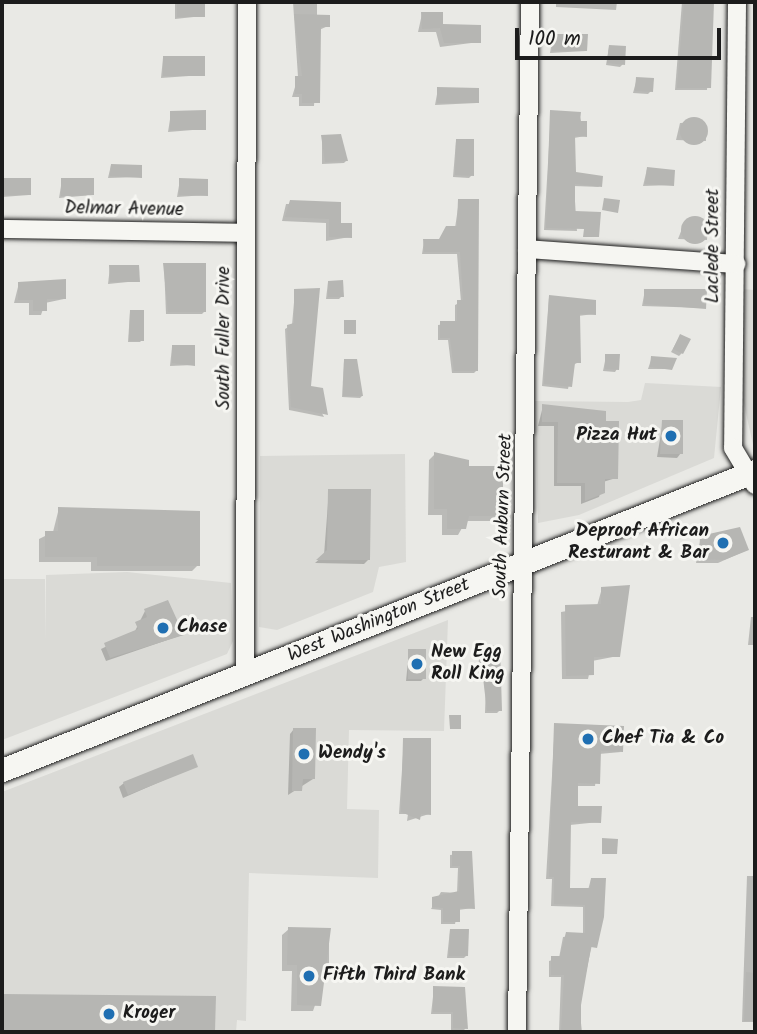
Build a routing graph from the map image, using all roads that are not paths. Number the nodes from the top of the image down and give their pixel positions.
1 (247, 2) edge
2 (530, 2) edge
3 (737, 2) edge
4 (2, 229) edge
5 (247, 233) junction
6 (527, 249) junction
7 (736, 264) junction
8 (753, 477) edge
9 (523, 563) junction
10 (245, 674) junction
11 (2, 770) edge
12 (517, 1032) edge

1 - 5 street, South Fuller Drive
2 - 6 street, South Auburn Street
3 - 7 street, Laclede Street
4 - 5 street, Delmar Avenue
5 - 10 street, South Fuller Drive
6 - 7 street
6 - 9 street, South Auburn Street
7 - 8 street, Laclede Street
8 - 9 main road, West Washington Street
9 - 10 main road, West Washington Street
9 - 12 street, South Auburn Street
10 - 11 main road, West Washington Street

